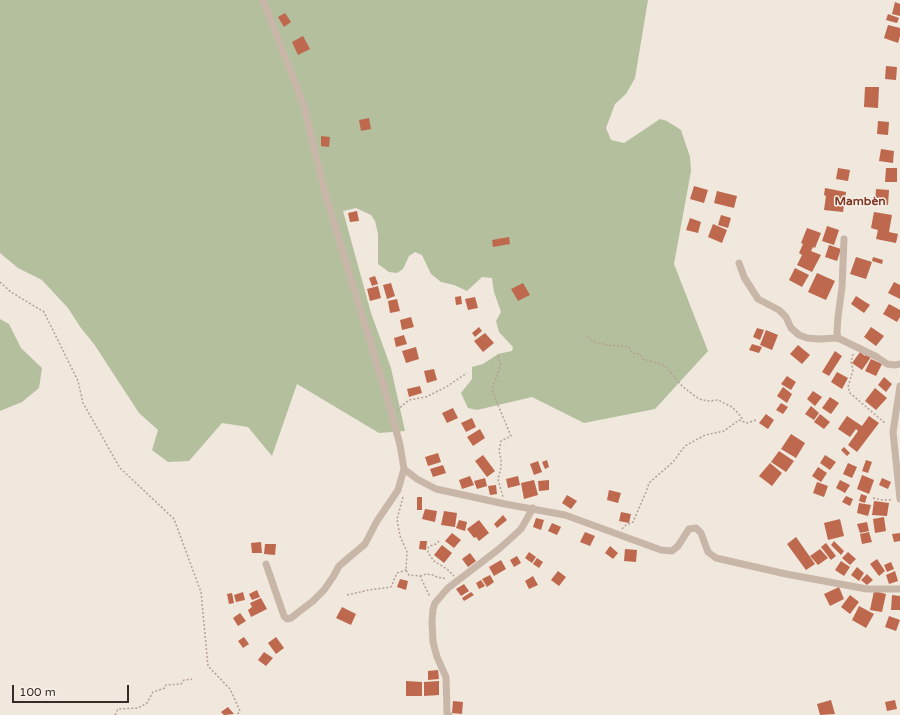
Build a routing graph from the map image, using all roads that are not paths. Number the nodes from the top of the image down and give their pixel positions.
1 (263, 0) edge
2 (844, 239) dead end
3 (739, 263) dead end
4 (838, 338) junction
5 (900, 364) edge
6 (900, 386) edge
7 (404, 470) junction
8 (900, 498) edge
9 (533, 508) junction
10 (266, 564) dead end
11 (900, 589) edge
12 (449, 715) edge

1 - 7 street
2 - 4 street
3 - 4 street
4 - 5 street
6 - 8 street
7 - 9 street
7 - 10 street
9 - 11 street
9 - 12 street

